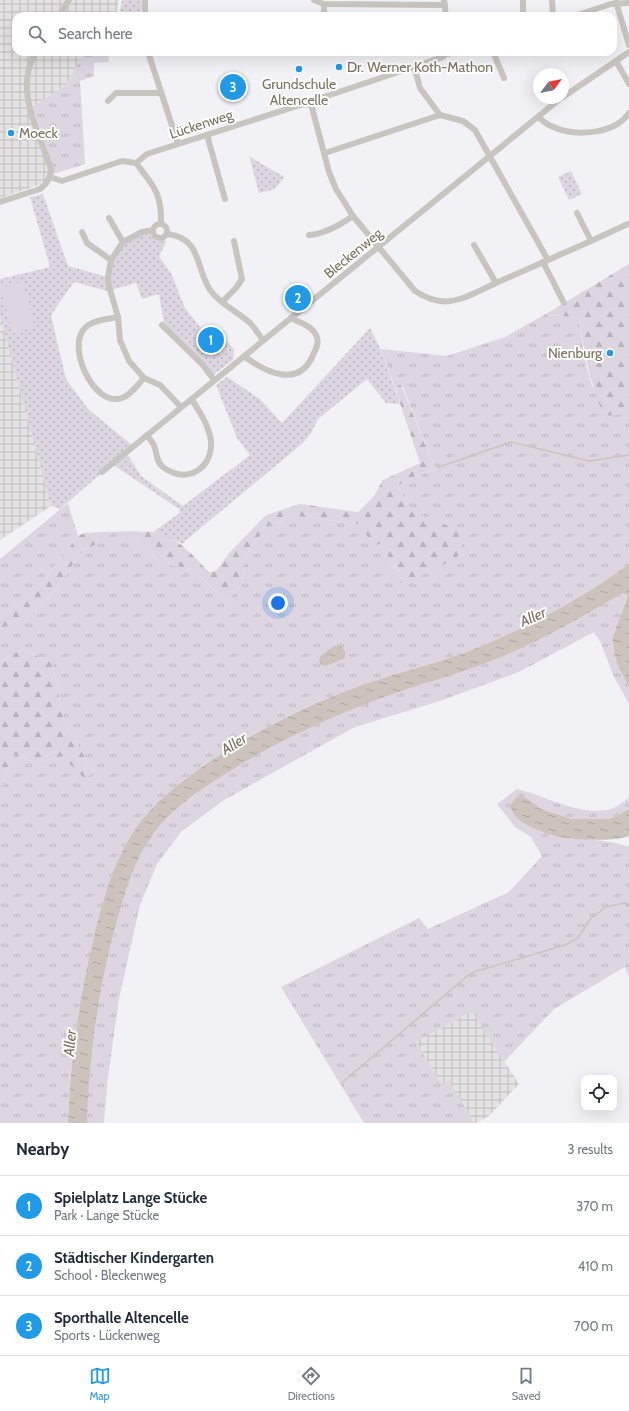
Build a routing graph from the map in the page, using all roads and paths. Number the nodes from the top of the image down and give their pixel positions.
1 (70, 0) edge
2 (145, 0) edge
3 (314, 0) edge
4 (523, 0) edge
5 (552, 0) edge
6 (616, 2) edge
7 (445, 3) edge
8 (629, 3) edge
9 (324, 4) junction
10 (62, 12) edge
11 (145, 12) edge
12 (324, 12) edge
13 (523, 12) edge
14 (553, 12) edge
15 (586, 12) edge
16 (629, 46) edge
17 (629, 52) edge
18 (34, 56) edge
19 (149, 56) edge
20 (444, 56) edge
21 (495, 56) edge
22 (616, 61) junction
23 (414, 66) junction
24 (504, 78) dead end
25 (629, 84) edge
26 (569, 92) edge
27 (161, 93) junction
28 (108, 101) dead end
29 (312, 104) junction
30 (554, 104) edge
31 (440, 115) junction
32 (627, 115) edge
33 (538, 117) junction
34 (629, 124) edge
35 (207, 135) junction
36 (178, 144) junction
37 (325, 152) junction
38 (490, 156) junction
39 (136, 163) junction
40 (50, 177) junction
41 (225, 199) dead end
42 (0, 202) edge
43 (577, 213) dead end
44 (353, 216) junction
45 (109, 218) dead end
46 (161, 224) junction
47 (628, 224) edge
48 (153, 230) junction
49 (82, 232) dead end
50 (167, 234) junction
51 (309, 235) dead end
52 (234, 241) dead end
53 (591, 241) junction
54 (123, 242) junction
55 (474, 245) dead end
56 (380, 247) junction
57 (111, 260) junction
58 (545, 261) junction
59 (496, 283) junction
60 (222, 302) junction
61 (564, 302) dead end
62 (118, 317) junction
63 (291, 318) junction
64 (162, 325) dead end
65 (263, 340) junction
66 (244, 356) junction
67 (144, 378) junction
68 (214, 380) junction
69 (192, 400) junction
70 (181, 407) junction
71 (147, 435) junction
72 (102, 472) dead end

1 - 10 street
2 - 11 street
3 - 9 street
4 - 13 street
5 - 14 street
6 - 8 street
6 - 15 street
6 - 16 street
7 - 9 street
9 - 12 street
17 - 22 street, Bleckenweg
18 - 40 street
19 - 27 street
20 - 23 street, Lückenweg
21 - 24 street
22 - 25 street
22 - 26 street, Bleckenweg
23 - 29 street, Lückenweg
23 - 31 street
27 - 28 street
27 - 36 street
29 - 35 street, Lückenweg
29 - 37 street
30 - 33 street, Bleckenweg
31 - 37 street
31 - 38 street
32 - 33 street
32 - 34 street
33 - 38 street, Bleckenweg
35 - 36 street, Lückenweg
35 - 41 street
36 - 39 street, Lückenweg
37 - 44 street
38 - 56 street, Bleckenweg
38 - 58 street
39 - 40 street
39 - 46 street
40 - 42 street
43 - 53 street
44 - 51 street
44 - 56 street
45 - 54 street
46 - 48 street
46 - 50 street
47 - 53 street
48 - 50 street
48 - 54 street
49 - 57 street
50 - 60 street
52 - 60 street
53 - 58 street
54 - 57 street
55 - 59 street
56 - 59 street
56 - 63 street, Bleckenweg
57 - 62 street
58 - 59 street
58 - 61 street
60 - 65 street
62 - 67 street
62 - 67 street
63 - 65 street, Bleckenweg
63 - 66 street
64 - 68 street
65 - 66 street, Bleckenweg
66 - 68 street, Bleckenweg
67 - 70 street
68 - 69 street, Bleckenweg
69 - 70 street, Bleckenweg
69 - 71 street
70 - 71 street, Bleckenweg
71 - 72 street, Bleckenweg

